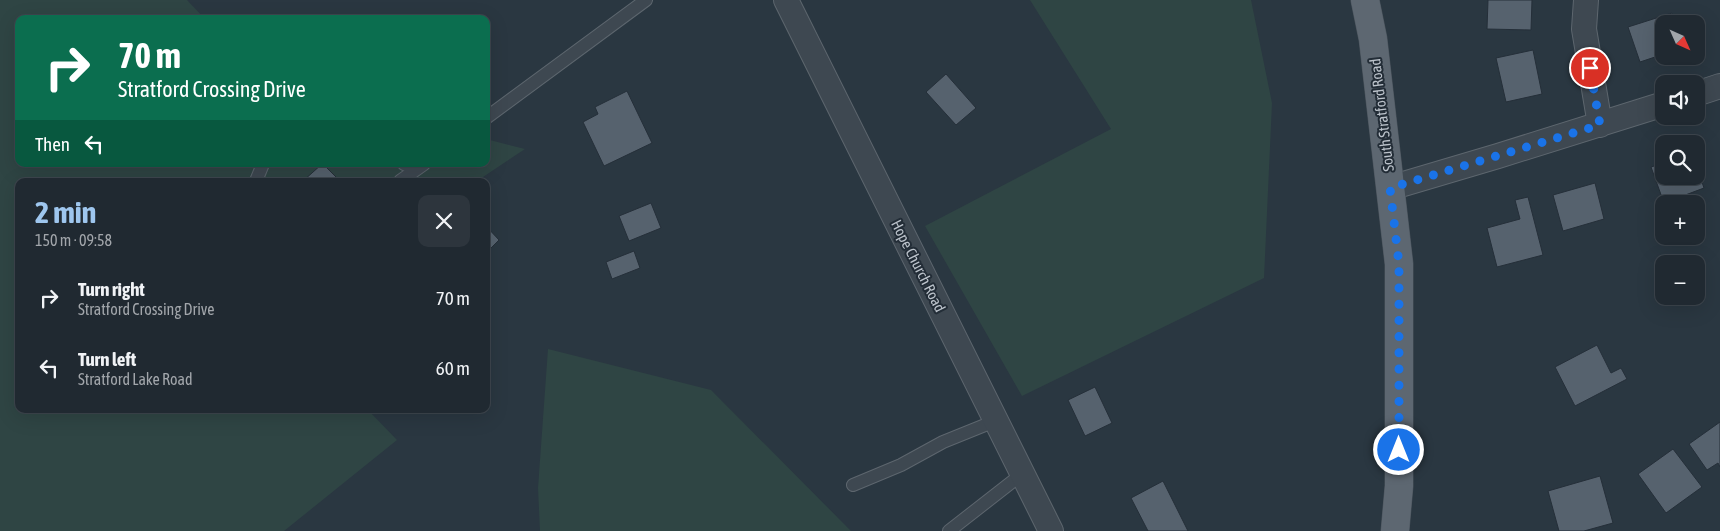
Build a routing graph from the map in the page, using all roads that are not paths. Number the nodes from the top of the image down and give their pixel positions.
1 (646, 0) edge
2 (786, 0) edge
3 (1365, 0) edge
4 (1586, 0) edge
5 (1720, 86) edge
6 (1705, 91) edge
7 (1655, 107) edge
8 (490, 115) edge
9 (1600, 125) junction
10 (420, 167) edge
11 (404, 178) edge
12 (1390, 188) junction
13 (995, 421) junction
14 (1022, 474) junction
15 (853, 485) dead end
16 (970, 514) junction
17 (949, 531) edge
18 (965, 531) edge
19 (1051, 531) edge
20 (1395, 531) edge

1 - 8 lane
2 - 13 street, Hope Church Road
3 - 12 main road, South Stratford Road
4 - 9 street
5 - 6 street
7 - 9 street
9 - 12 street
10 - 11 lane
12 - 20 main road, South Stratford Road
13 - 14 street, Hope Church Road
13 - 15 lane
14 - 16 lane
14 - 19 street, Hope Church Road
16 - 17 lane
16 - 18 lane

